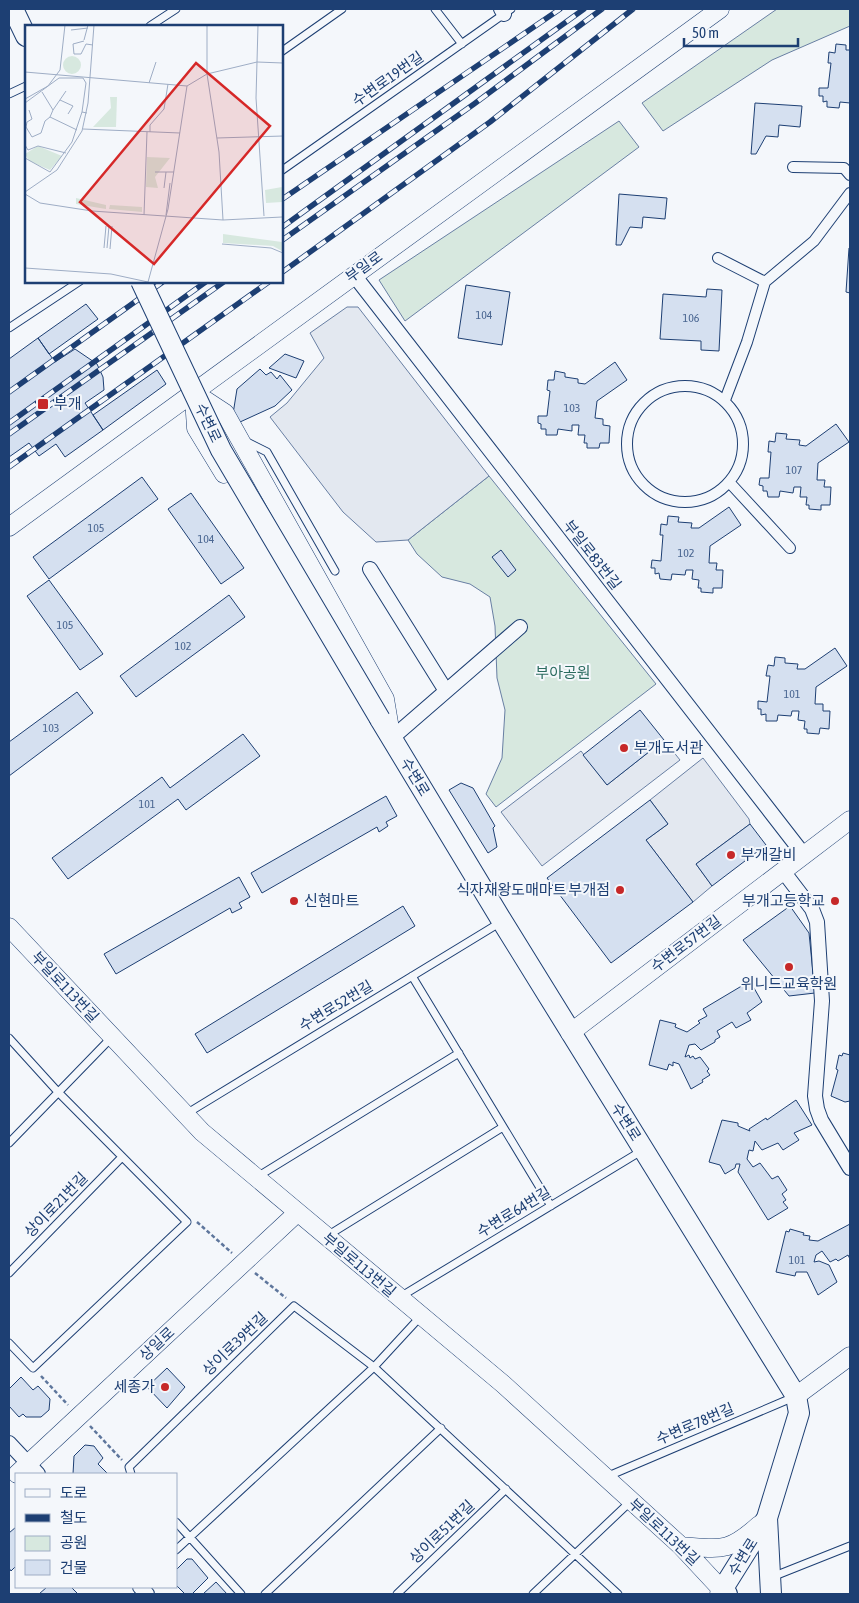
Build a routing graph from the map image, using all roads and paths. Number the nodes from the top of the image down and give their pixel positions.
1 (13, 9) edge
2 (176, 9) edge
3 (342, 9) edge
4 (435, 9) edge
5 (720, 9) edge
6 (505, 10) edge
7 (152, 25) edge
8 (25, 34) edge
9 (462, 44) junction
10 (282, 51) edge
11 (25, 86) edge
12 (9, 94) edge
13 (793, 166) dead end
14 (282, 170) edge
15 (850, 175) edge
16 (850, 193) edge
17 (718, 258) dead end
18 (354, 275) junction
19 (78, 282) edge
20 (141, 282) edge
21 (765, 282) junction
22 (9, 328) edge
23 (193, 392) junction
24 (725, 400) junction
25 (238, 437) junction
26 (730, 483) junction
27 (9, 527) edge
28 (790, 548) dead end
29 (370, 569) dead end
30 (335, 571) dead end
31 (520, 627) dead end
32 (446, 691) junction
33 (392, 738) junction
34 (850, 820) edge
35 (804, 855) junction
36 (783, 871) junction
37 (502, 921) junction
38 (9, 927) edge
39 (412, 976) junction
40 (570, 1032) junction
41 (113, 1037) junction
42 (9, 1038) edge
43 (459, 1053) junction
44 (58, 1092) junction
45 (185, 1114) junction
46 (503, 1127) junction
47 (9, 1143) edge
48 (643, 1150) junction
49 (122, 1157) junction
50 (850, 1168) edge
51 (256, 1178) junction
52 (551, 1206) junction
53 (297, 1213) junction
54 (326, 1237) junction
55 (9, 1273) edge
56 (399, 1298) junction
57 (421, 1316) junction
58 (9, 1343) edge
59 (850, 1356) edge
60 (374, 1367) junction
61 (796, 1396) junction
62 (440, 1428) junction
63 (9, 1443) edge
64 (25, 1472) edge
65 (131, 1473) edge
66 (605, 1477) junction
67 (506, 1489) junction
68 (631, 1501) junction
69 (767, 1518) junction
70 (178, 1524) edge
71 (190, 1536) junction
72 (681, 1546) junction
73 (850, 1546) edge
74 (178, 1548) edge
75 (576, 1554) junction
76 (771, 1586) edge
77 (618, 1593) edge
78 (723, 1593) edge
79 (241, 1594) edge
80 (265, 1594) edge
81 (397, 1594) edge
82 (533, 1594) edge

1 - 8 main road
2 - 7 lane
3 - 10 lane
4 - 9 lane
5 - 18 street, 부일로
6 - 9 lane, 수변로19번길
9 - 14 lane, 수변로19번길
11 - 12 lane
13 - 15 street
16 - 21 street
17 - 21 street
18 - 23 street, 부일로
18 - 35 street, 부일로83번길
19 - 22 lane
20 - 33 main road, 수변로, bridge
21 - 24 street
23 - 25 street, 수변로
23 - 27 street, 부일로
23 - 33 street, 수변로
24 - 26 street
24 - 26 street
25 - 30 lane
25 - 33 street, 수변로
26 - 28 street
29 - 32 street
31 - 32 street
32 - 33 street
33 - 37 main road, 수변로
34 - 35 street, 수변로57번길
35 - 36 street, 수변로57번길
36 - 40 street, 수변로57번길
36 - 50 street
37 - 39 lane, 수변로52번길
37 - 40 main road, 수변로
38 - 41 street, 부일로113번길
39 - 43 lane
39 - 45 lane, 수변로52번길
40 - 48 main road, 수변로
41 - 44 lane
41 - 45 street, 부일로113번길
42 - 44 lane
43 - 46 lane
43 - 51 lane
44 - 47 lane
44 - 49 lane
45 - 51 street, 부일로113번길
46 - 52 lane
46 - 54 lane
48 - 52 lane, 수변로64번길
48 - 61 main road, 수변로
49 - 55 lane, 상이로21번길
49 - 58 lane
51 - 53 street, 부일로113번길
52 - 56 lane, 수변로64번길
53 - 54 street, 부일로113번길
53 - 64 street, 상일로
54 - 56 street, 부일로113번길
56 - 57 street, 부일로113번길
57 - 60 lane
57 - 66 street, 부일로113번길
59 - 61 street
60 - 62 lane, 상이로39번길
60 - 65 lane, 상이로39번길
60 - 71 lane
61 - 66 lane, 수변로78번길
61 - 69 main road, 수변로
62 - 67 lane, 상이로39번길
62 - 80 lane
63 - 64 street
66 - 68 street, 부일로113번길
67 - 75 lane, 상이로39번길
67 - 81 lane, 상이로51번길
68 - 72 street, 부일로113번길
68 - 75 lane
69 - 72 street
69 - 76 main road, 수변로
69 - 78 main road, 수변로
70 - 71 lane
71 - 74 lane
71 - 79 lane
72 - 78 street, 부일로113번길
73 - 76 lane
75 - 77 lane, 상이로39번길
75 - 82 lane

